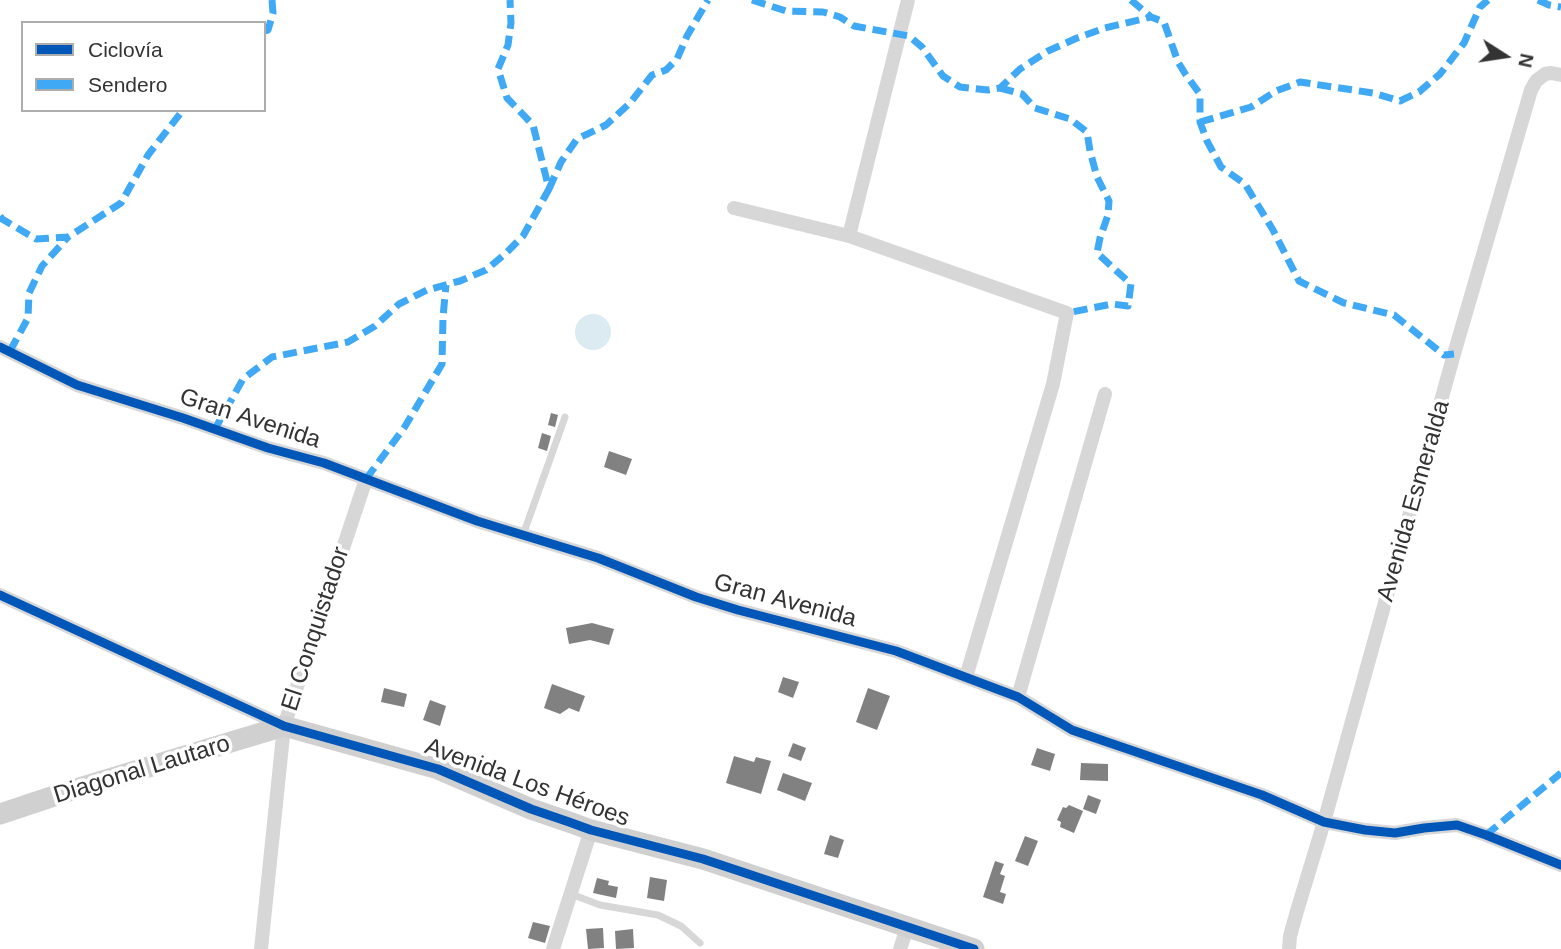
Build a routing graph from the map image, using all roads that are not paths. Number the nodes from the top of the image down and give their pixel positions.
1 (908, 0) edge
2 (1561, 75) edge
3 (734, 208) dead end
4 (849, 236) junction
5 (0, 347) edge
6 (1105, 394) dead end
7 (565, 417) dead end
8 (366, 479) junction
9 (522, 536) junction
10 (0, 595) edge
11 (966, 677) junction
12 (1018, 697) junction
13 (284, 726) junction
14 (0, 814) edge
15 (1324, 822) junction
16 (591, 830) junction
17 (1561, 865) edge
18 (570, 894) junction
19 (908, 928) junction
20 (700, 943) dead end
21 (261, 949) edge
22 (553, 949) edge
23 (900, 949) edge
24 (974, 949) edge
25 (1289, 949) edge

1 - 4 street
2 - 15 street, Avenida Esmeralda
3 - 4 street
4 - 11 street
5 - 8 street, Gran Avenida
6 - 12 street
7 - 9 lane
8 - 9 street, Gran Avenida
8 - 13 street, El Conquistador
9 - 11 street, Gran Avenida
10 - 13 street, Avenida Los Héroes
11 - 12 street, Gran Avenida
12 - 15 street, Gran Avenida
13 - 14 street, Diagonal Lautaro
13 - 16 street, Avenida Los Héroes
13 - 21 street, El Conquistador
15 - 17 street, Gran Avenida
15 - 25 street, Avenida Esmeralda
16 - 18 street
16 - 19 street, Avenida Los Héroes
18 - 20 lane
18 - 22 street
19 - 23 street
19 - 24 street, Avenida Los Héroes

